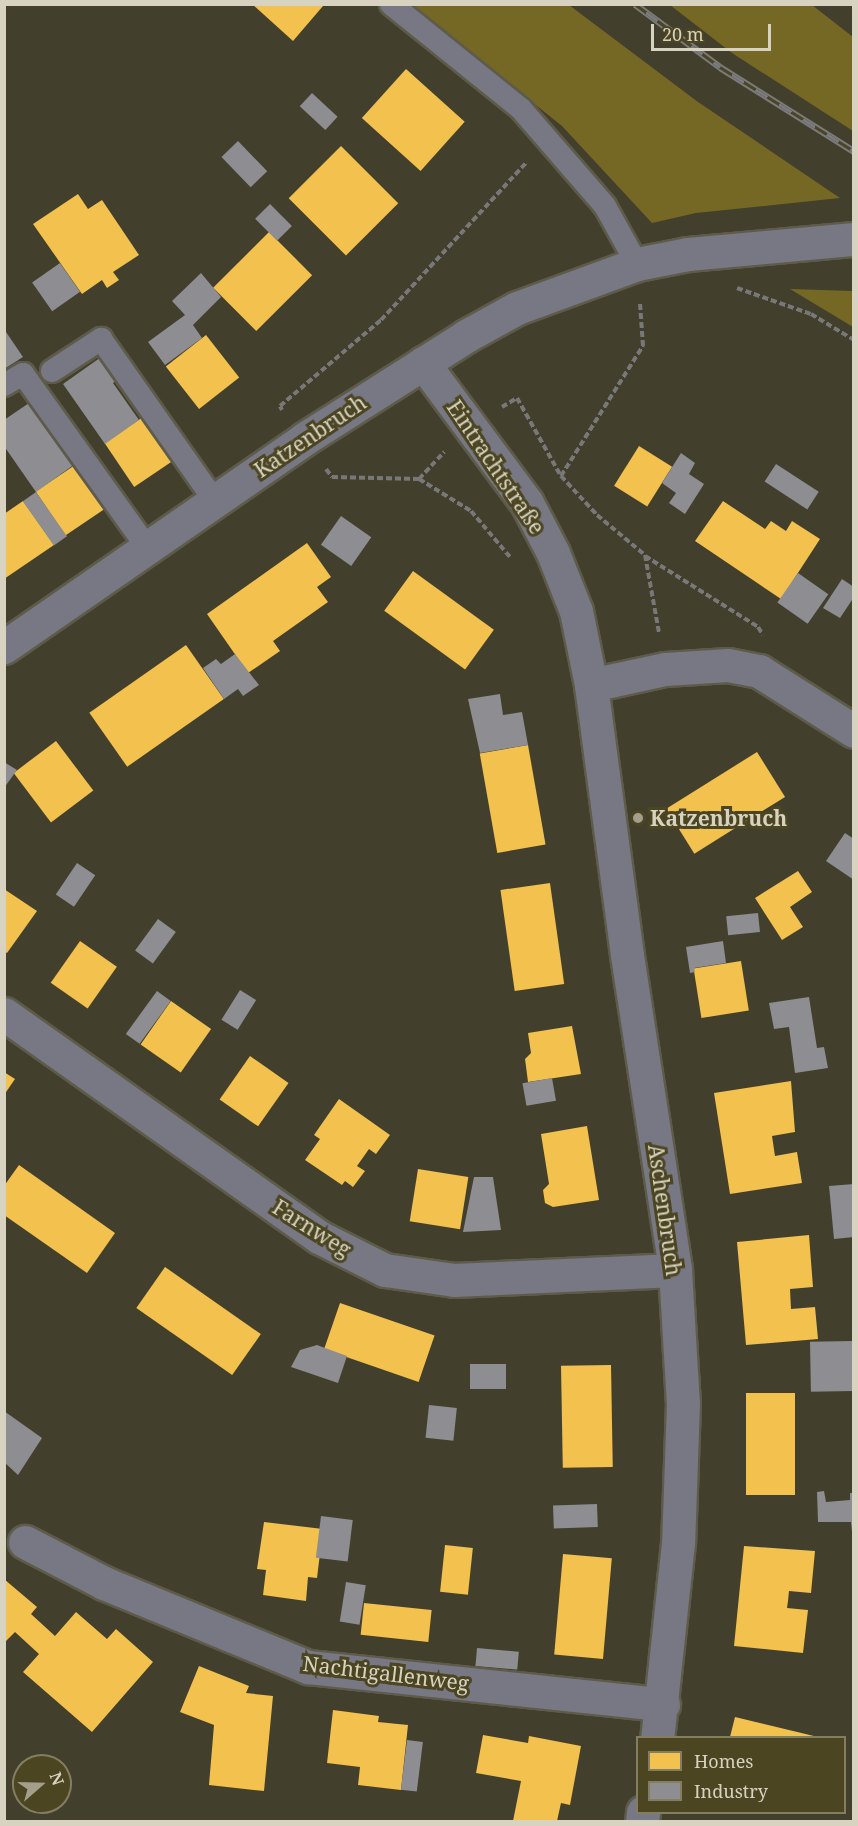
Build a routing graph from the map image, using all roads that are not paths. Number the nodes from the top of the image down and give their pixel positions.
1 (391, 4) edge
2 (854, 239) edge
3 (637, 264) junction
4 (423, 363) junction
5 (52, 371) dead end
6 (4, 385) edge
7 (215, 501) junction
8 (147, 547) junction
9 (4, 647) edge
10 (591, 685) junction
11 (854, 731) edge
12 (4, 1014) edge
13 (675, 1270) junction
14 (25, 1542) dead end
15 (663, 1704) junction
16 (657, 1736) edge

1 - 3 lane
2 - 3 street, Katzenbruch
3 - 4 street, Katzenbruch
4 - 7 street, Katzenbruch
4 - 10 street, Eintrachtstraße
5 - 7 lane
6 - 8 lane
7 - 8 street, Katzenbruch
8 - 9 street, Katzenbruch
10 - 11 street
10 - 13 street, Aschenbruch
12 - 13 street, Farnweg
13 - 15 street, Aschenbruch
14 - 15 street, Nachtigallenweg
15 - 16 street, Aschenbruch

